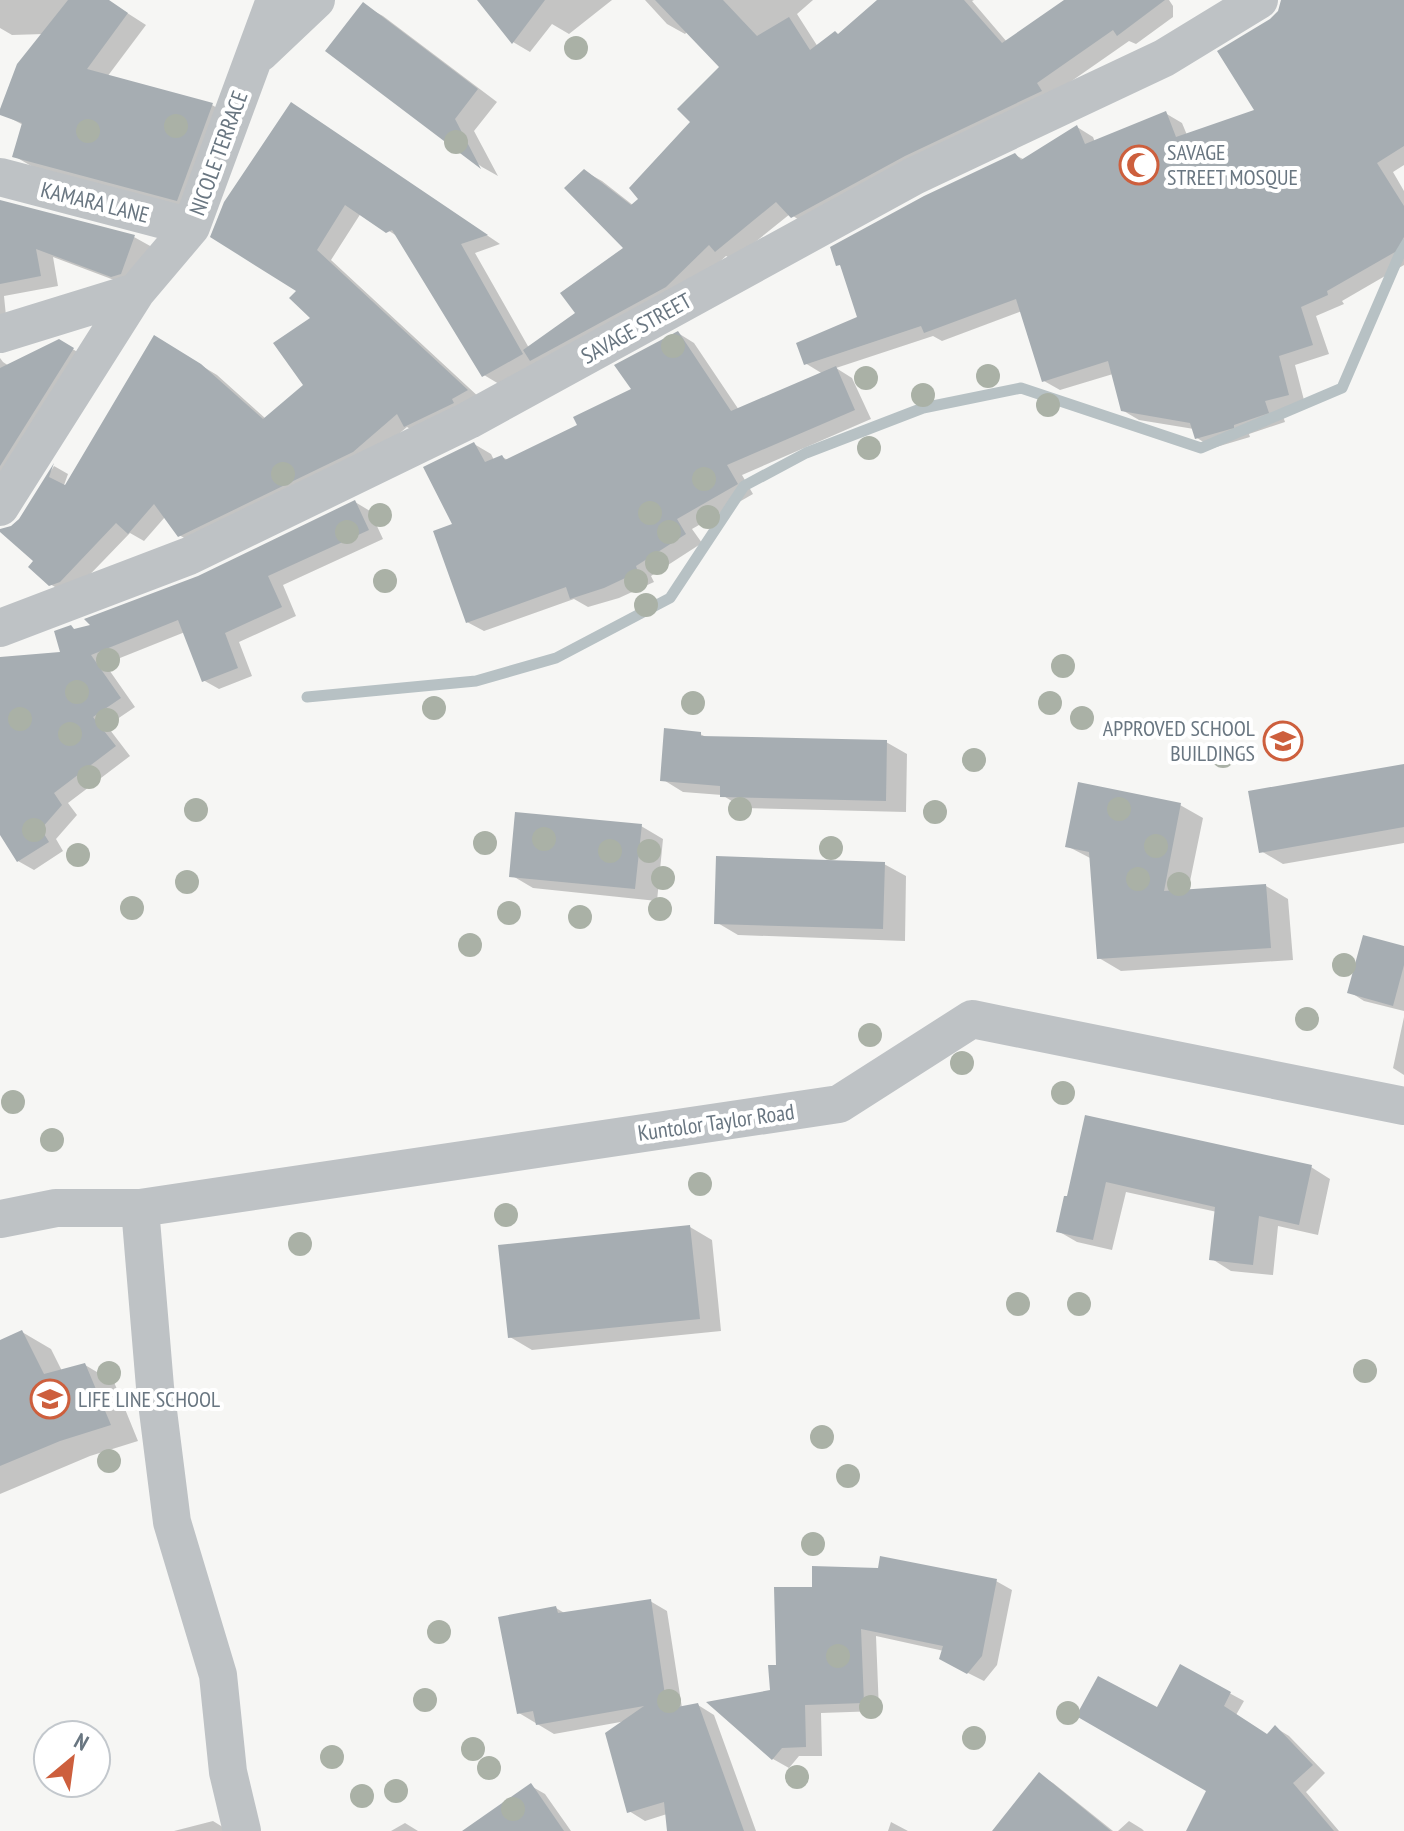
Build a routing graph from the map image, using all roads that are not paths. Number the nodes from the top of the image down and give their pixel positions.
1 (275, 0) edge
2 (316, 0) edge
3 (1259, 0) edge
4 (253, 61) junction
5 (0, 177) edge
6 (191, 227) junction
7 (136, 292) junction
8 (0, 334) edge
9 (0, 507) edge
10 (0, 628) edge
11 (1404, 1106) edge
12 (140, 1208) junction
13 (0, 1219) edge
14 (242, 1831) edge

1 - 4 street, NICOLE TERRACE
2 - 4 street
3 - 10 street, SAVAGE STREET
4 - 6 street, NICOLE TERRACE
5 - 6 street, KAMARA LANE
6 - 7 street, NICOLE TERRACE
7 - 8 street
7 - 9 street, NICOLE TERRACE
11 - 12 street, Kuntolor Taylor Road
12 - 13 street, Kuntolor Taylor Road
12 - 14 street

